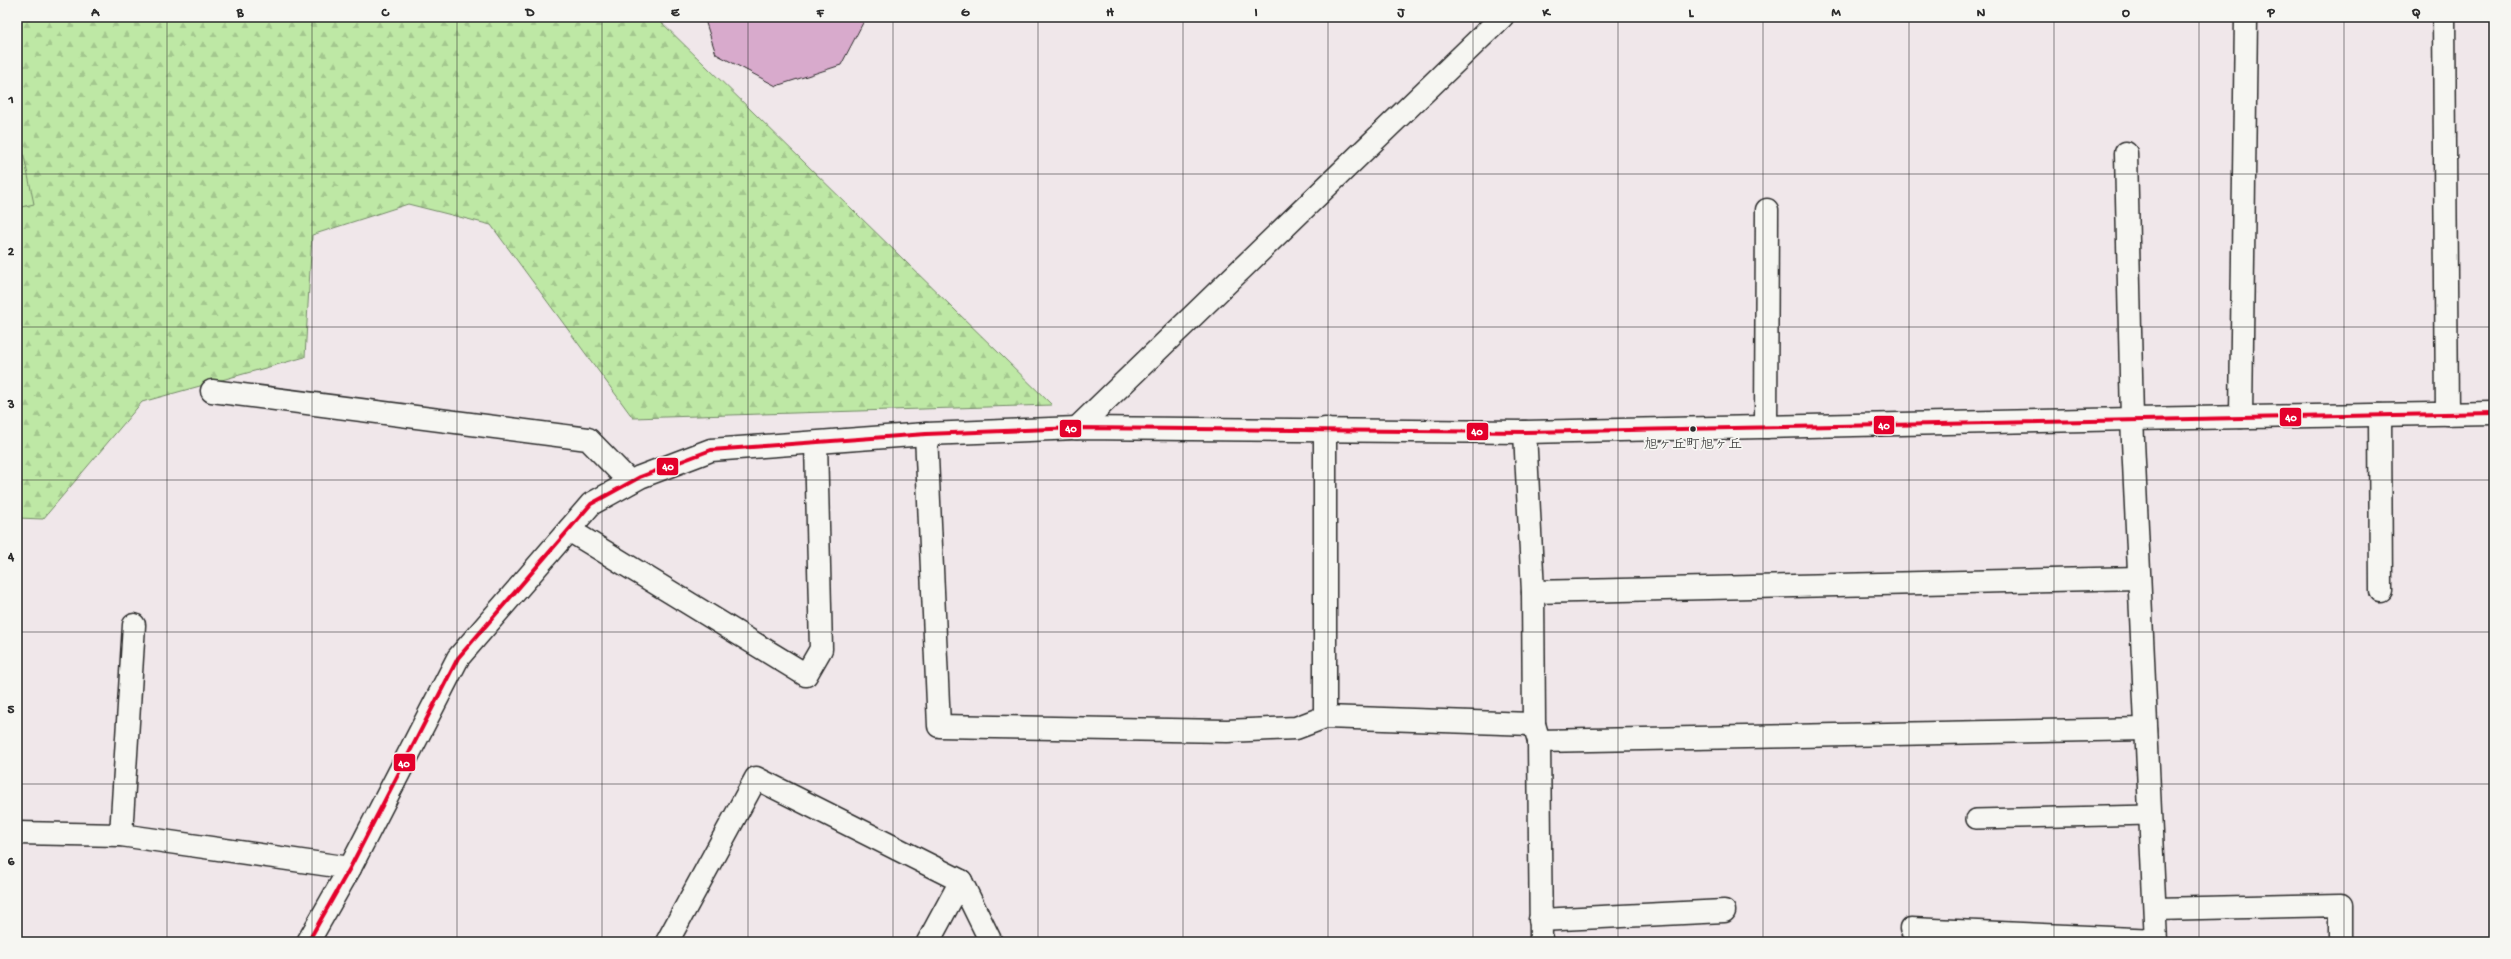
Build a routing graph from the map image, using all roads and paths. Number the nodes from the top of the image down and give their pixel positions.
1 (1502, 17) edge
2 (2246, 17) edge
3 (2444, 17) edge
4 (2126, 153) dead end
5 (1767, 210) dead end
6 (212, 391) dead end
7 (2494, 412) edge
8 (2447, 414) junction
9 (2380, 415) junction
10 (2241, 417) junction
11 (2132, 419) junction
12 (1766, 427) junction
13 (1077, 428) junction
14 (1325, 429) junction
15 (1525, 432) junction
16 (926, 434) junction
17 (816, 442) junction
18 (630, 482) junction
19 (569, 530) junction
20 (2139, 578) junction
21 (2381, 591) dead end
22 (1533, 592) junction
23 (134, 625) dead end
24 (1325, 717) junction
25 (2146, 729) junction
26 (1536, 732) junction
27 (2150, 815) junction
28 (1976, 819) dead end
29 (17, 833) edge
30 (121, 835) junction
31 (350, 868) junction
32 (961, 881) junction
33 (2155, 909) junction
34 (1724, 911) dead end
35 (1540, 920) junction
36 (1910, 929) dead end
37 (2156, 941) edge
38 (308, 942) edge
39 (667, 942) edge
40 (928, 942) edge
41 (991, 942) edge
42 (1541, 942) edge
43 (2342, 942) edge

1 - 13 street
2 - 10 street
3 - 8 street
4 - 11 street
5 - 12 street
6 - 18 street
7 - 8 street
8 - 9 street
9 - 10 street
9 - 21 street
10 - 11 street
11 - 12 street
11 - 20 street
12 - 15 street
13 - 14 street
13 - 16 street
14 - 15 street
14 - 24 street
15 - 22 street
16 - 17 street
16 - 24 street
17 - 18 street
17 - 19 street
18 - 19 street
19 - 31 street
20 - 22 street
20 - 25 street
22 - 26 street
23 - 30 street
24 - 26 street
25 - 26 street
25 - 27 street
26 - 35 street
27 - 28 lane
27 - 33 street
29 - 30 street
30 - 31 street
31 - 38 street
32 - 39 street
32 - 40 street
32 - 41 street
33 - 37 street
33 - 43 street
34 - 35 street
35 - 42 street
36 - 37 street

